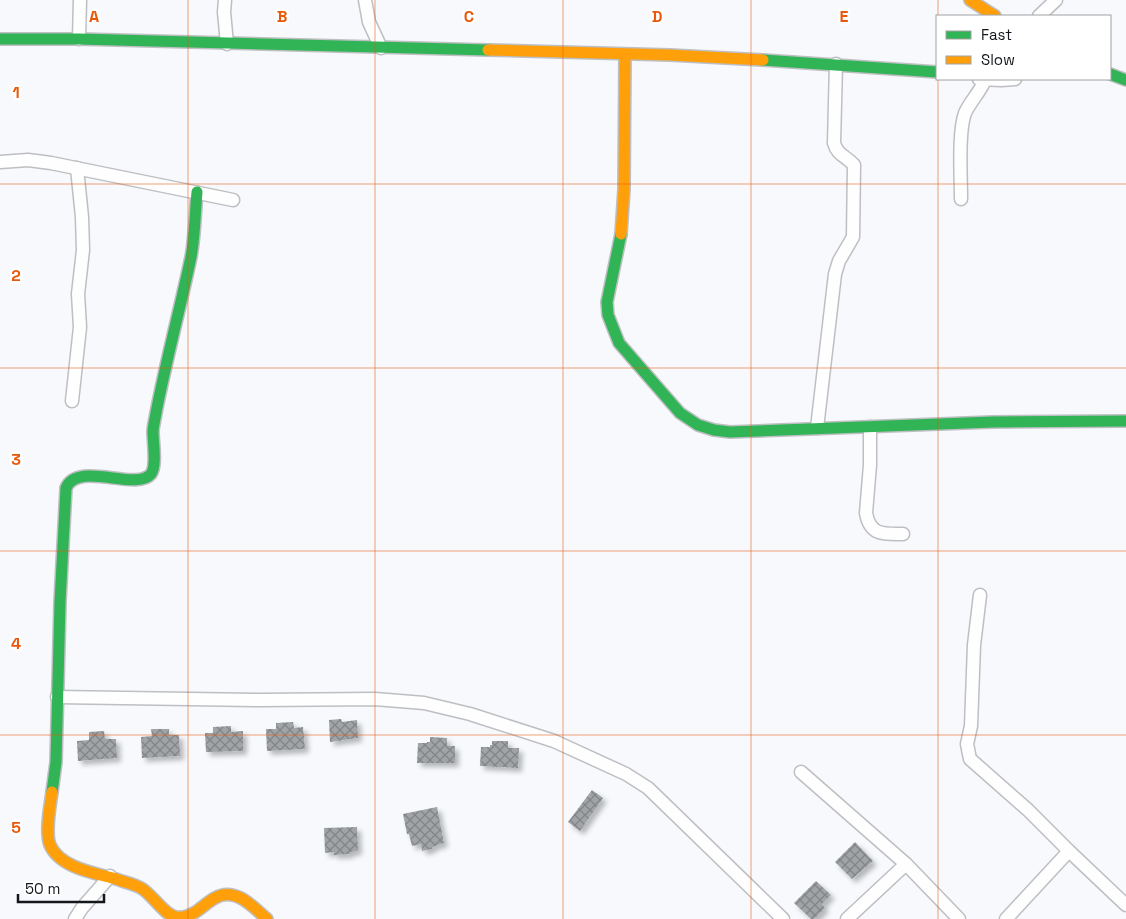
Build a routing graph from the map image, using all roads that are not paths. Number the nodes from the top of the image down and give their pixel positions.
1 (80, 0) edge
2 (225, 0) edge
3 (365, 0) edge
4 (970, 0) edge
5 (1056, 0) edge
6 (992, 15) edge
7 (1041, 15) edge
8 (0, 39) edge
9 (80, 39) junction
10 (227, 44) junction
11 (381, 48) junction
12 (625, 55) junction
13 (836, 64) junction
14 (936, 72) edge
15 (1111, 74) edge
16 (982, 80) edge
17 (1126, 80) edge
18 (0, 162) edge
19 (77, 168) junction
20 (197, 192) junction
21 (961, 199) dead end
22 (233, 200) dead end
23 (72, 401) dead end
24 (1126, 421) edge
25 (870, 427) junction
26 (817, 428) junction
27 (904, 534) dead end
28 (980, 595) dead end
29 (57, 697) junction
30 (801, 772) dead end
31 (1069, 851) junction
32 (906, 864) junction
33 (110, 876) junction
34 (1126, 905) edge
35 (169, 916) edge
36 (74, 919) edge
37 (267, 919) edge
38 (783, 919) edge
39 (847, 919) edge
40 (959, 919) edge
41 (1006, 919) edge

1 - 9 street
2 - 10 street
3 - 11 street
4 - 6 street
5 - 7 street
8 - 9 street
9 - 10 street
10 - 11 street
11 - 12 street
12 - 13 street
12 - 26 street
13 - 14 street
13 - 26 street
15 - 17 street
16 - 21 street
18 - 19 street
19 - 20 street
19 - 23 street
20 - 22 street
20 - 29 street
24 - 25 street
25 - 26 street
25 - 27 street
28 - 31 street
29 - 33 street
29 - 38 street
30 - 32 street
31 - 34 street
31 - 41 street
32 - 39 street
32 - 40 street
33 - 35 street
33 - 36 street
35 - 37 street

